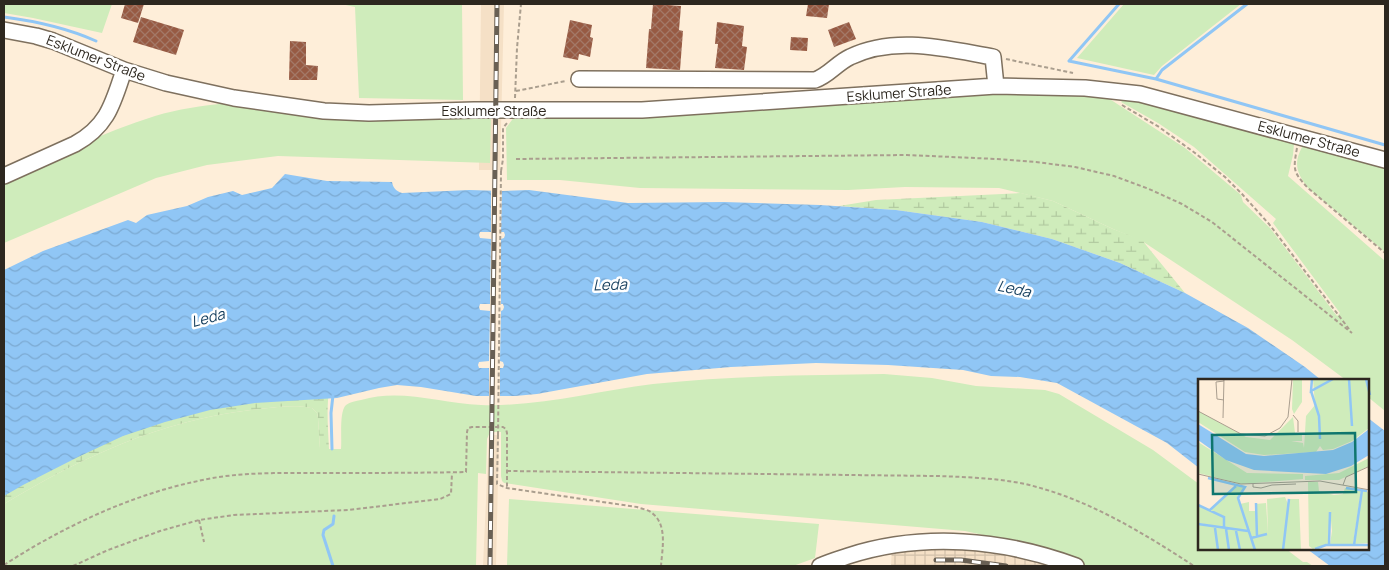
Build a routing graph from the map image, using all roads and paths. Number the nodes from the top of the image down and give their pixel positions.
1 (520, 4) edge
2 (4, 30) edge
3 (993, 57) junction
4 (124, 70) junction
5 (1073, 73) dead end
6 (579, 79) joint
7 (996, 86) junction
8 (1114, 90) junction
9 (503, 128) dead end
10 (1299, 136) junction
11 (516, 159) dead end
12 (1385, 160) edge
13 (4, 176) edge
14 (1385, 253) edge
15 (507, 471) junction
16 (452, 473) junction
17 (507, 488) junction
18 (199, 520) junction
19 (204, 542) dead end
20 (4, 565) edge
21 (73, 566) edge
22 (661, 566) edge
23 (820, 566) edge
24 (1076, 566) edge
25 (1194, 566) edge

1 - 6 path
2 - 4 street, Esklumer Straße
3 - 5 path
3 - 6 street
3 - 7 street
4 - 7 street, Esklumer Straße
4 - 13 street
7 - 8 street, Esklumer Straße
8 - 10 street, Esklumer Straße
8 - 11 path
9 - 17 path, bridge
10 - 12 street, Esklumer Straße
10 - 14 path
15 - 16 path
15 - 17 path
15 - 25 path
16 - 18 path
16 - 20 path
17 - 22 path
18 - 19 path
18 - 21 path
23 - 24 street

